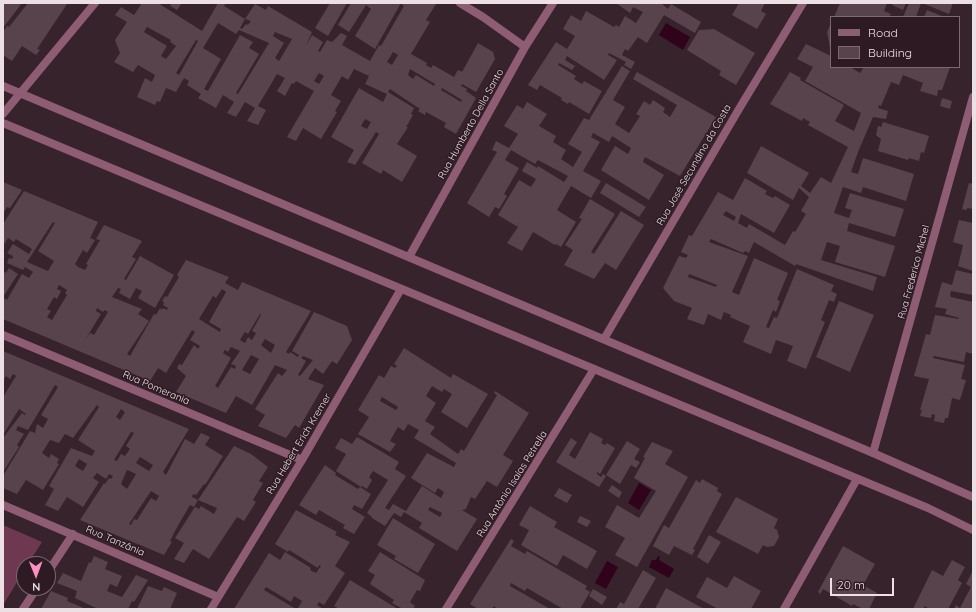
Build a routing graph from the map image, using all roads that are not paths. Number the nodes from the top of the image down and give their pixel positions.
1 (95, 3) edge
2 (460, 3) edge
3 (553, 3) edge
4 (803, 3) edge
5 (526, 47) junction
6 (3, 86) edge
7 (21, 94) junction
8 (973, 97) edge
9 (3, 114) edge
10 (3, 123) edge
11 (409, 257) junction
12 (401, 289) junction
13 (3, 335) edge
14 (604, 339) junction
15 (594, 369) junction
16 (874, 453) junction
17 (302, 460) junction
18 (857, 479) junction
19 (973, 497) edge
20 (3, 505) edge
21 (973, 530) edge
22 (73, 534) junction
23 (56, 560) edge
24 (31, 596) edge
25 (218, 597) junction
26 (22, 609) edge
27 (211, 609) edge
28 (446, 609) edge
29 (784, 609) edge

1 - 7 street
2 - 5 street
3 - 5 street, Rua Humberto Della Santo
4 - 14 street, Rua José Secundino da Costa
5 - 11 street, Rua Humberto Della Santo
6 - 7 street
7 - 9 street
7 - 11 street
8 - 16 street, Rua Frederico Michel
10 - 12 street
11 - 14 street
12 - 15 street
12 - 17 street, Rua Hebert Erich Kremer
13 - 17 street, Rua Pomerania
14 - 16 street
15 - 18 street
15 - 28 street, Rua Antônio Isaías Petrella
16 - 19 street
17 - 25 street, Rua Hebert Erich Kremer
18 - 21 street
18 - 29 street
20 - 22 street, Rua Tanzânia
22 - 23 street
22 - 25 street, Rua Tanzânia
24 - 26 street
25 - 27 street, Rua Hebert Erich Kremer

